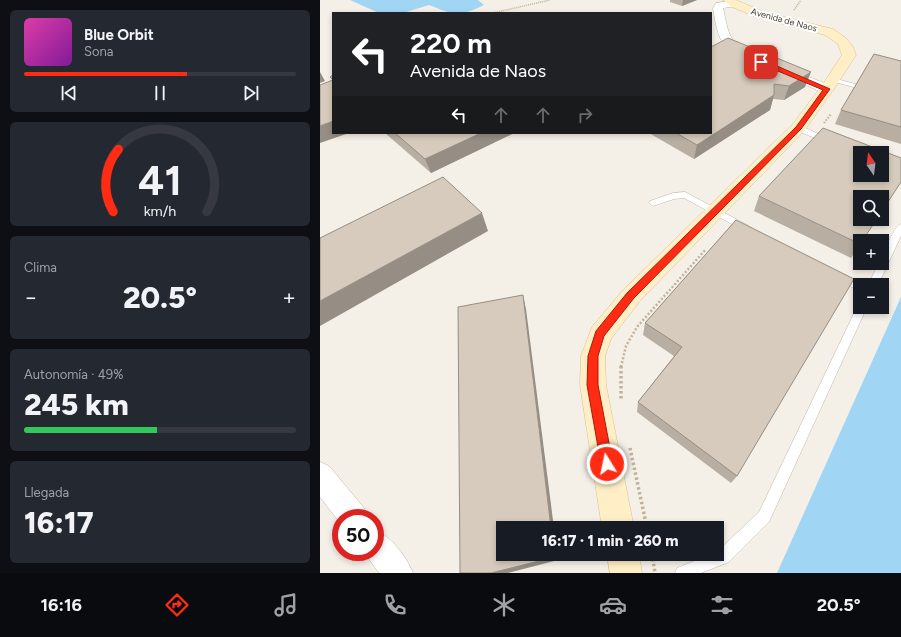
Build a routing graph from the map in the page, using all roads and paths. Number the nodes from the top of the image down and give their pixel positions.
1 (550, 0) edge
2 (731, 2) edge
3 (497, 12) edge
4 (756, 59) edge
5 (770, 65) edge
6 (836, 84) junction
7 (857, 86) edge
8 (806, 131) junction
9 (835, 142) edge
10 (653, 203) dead end
11 (724, 216) junction
12 (901, 227) edge
13 (752, 231) edge
14 (833, 273) edge
15 (876, 278) edge
16 (853, 283) edge
17 (859, 314) edge
18 (621, 404) dead end
19 (629, 442) dead end
20 (320, 475) edge
21 (347, 509) edge
22 (617, 521) edge
23 (646, 521) edge
24 (384, 555) edge
25 (624, 561) edge
26 (653, 561) edge
27 (398, 573) edge
28 (626, 573) edge
29 (655, 573) edge
30 (682, 573) edge

1 - 3 path
2 - 4 street, Avenida de Naos
2 - 6 main road, Avenida de Naos
5 - 6 street
6 - 7 lane
6 - 8 main road, Avenida de Naos
6 - 8 path
8 - 9 lane
8 - 11 main road, Avenida de Naos
10 - 11 lane
11 - 13 lane
11 - 18 path
11 - 22 main road, Avenida de Naos
12 - 15 lane
14 - 16 lane
17 - 30 lane
19 - 23 path
20 - 21 street
24 - 27 street
25 - 28 main road
26 - 29 path

